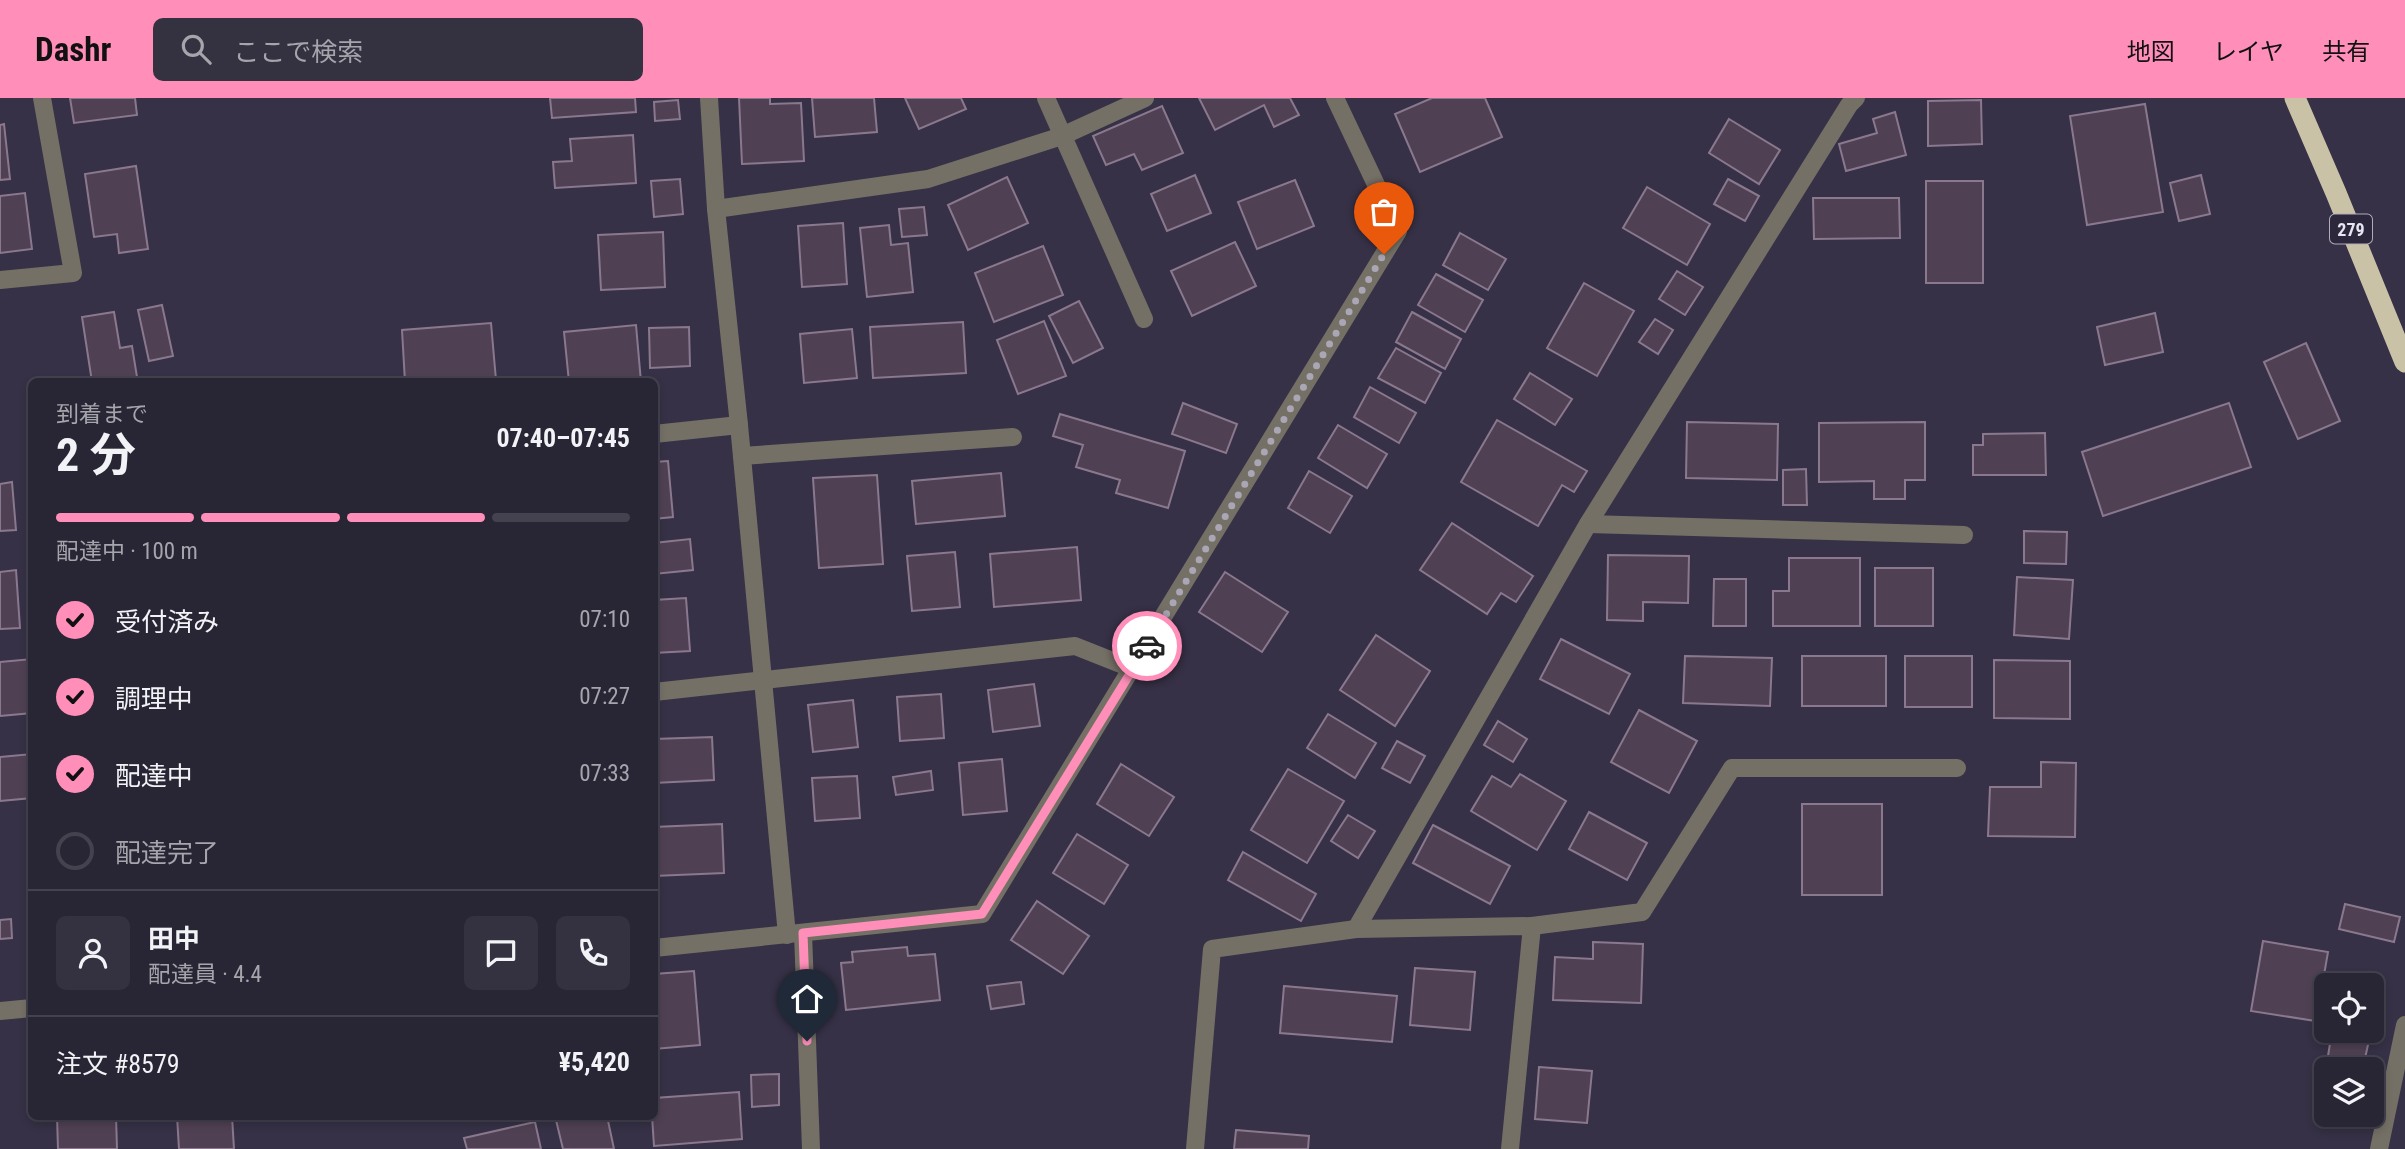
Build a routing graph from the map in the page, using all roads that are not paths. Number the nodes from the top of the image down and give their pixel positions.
1 (42, 98) edge
2 (709, 98) edge
3 (1046, 98) edge
4 (1145, 98) edge
5 (1335, 98) edge
6 (1856, 98) edge
7 (2295, 98) edge
8 (1062, 136) junction
9 (716, 209) junction
10 (0, 280) edge
11 (1144, 319) dead end
12 (2405, 362) edge
13 (739, 425) junction
14 (658, 434) edge
15 (1013, 437) dead end
16 (742, 456) junction
17 (1588, 524) junction
18 (1964, 536) dead end
19 (1133, 670) junction
20 (763, 681) junction
21 (658, 692) edge
22 (1957, 768) dead end
23 (1532, 926) junction
24 (1356, 929) junction
25 (795, 934) junction
26 (658, 948) edge
27 (28, 1008) edge
28 (0, 1011) edge
29 (2405, 1025) edge
30 (811, 1149) edge
31 (1195, 1149) edge
32 (1510, 1149) edge
33 (2379, 1149) edge

1 - 10 street
2 - 9 street
3 - 8 street
4 - 8 street
5 - 19 street
6 - 17 street
7 - 12 highway, 279
8 - 9 street
8 - 11 street
9 - 13 street
13 - 14 street
13 - 16 street
15 - 16 street
16 - 20 street
17 - 18 street
17 - 24 street
19 - 20 street
19 - 25 street
20 - 21 street
20 - 25 street
22 - 23 street
23 - 24 street
23 - 32 street
24 - 31 street
25 - 26 street
25 - 30 street
27 - 28 street
29 - 33 street

